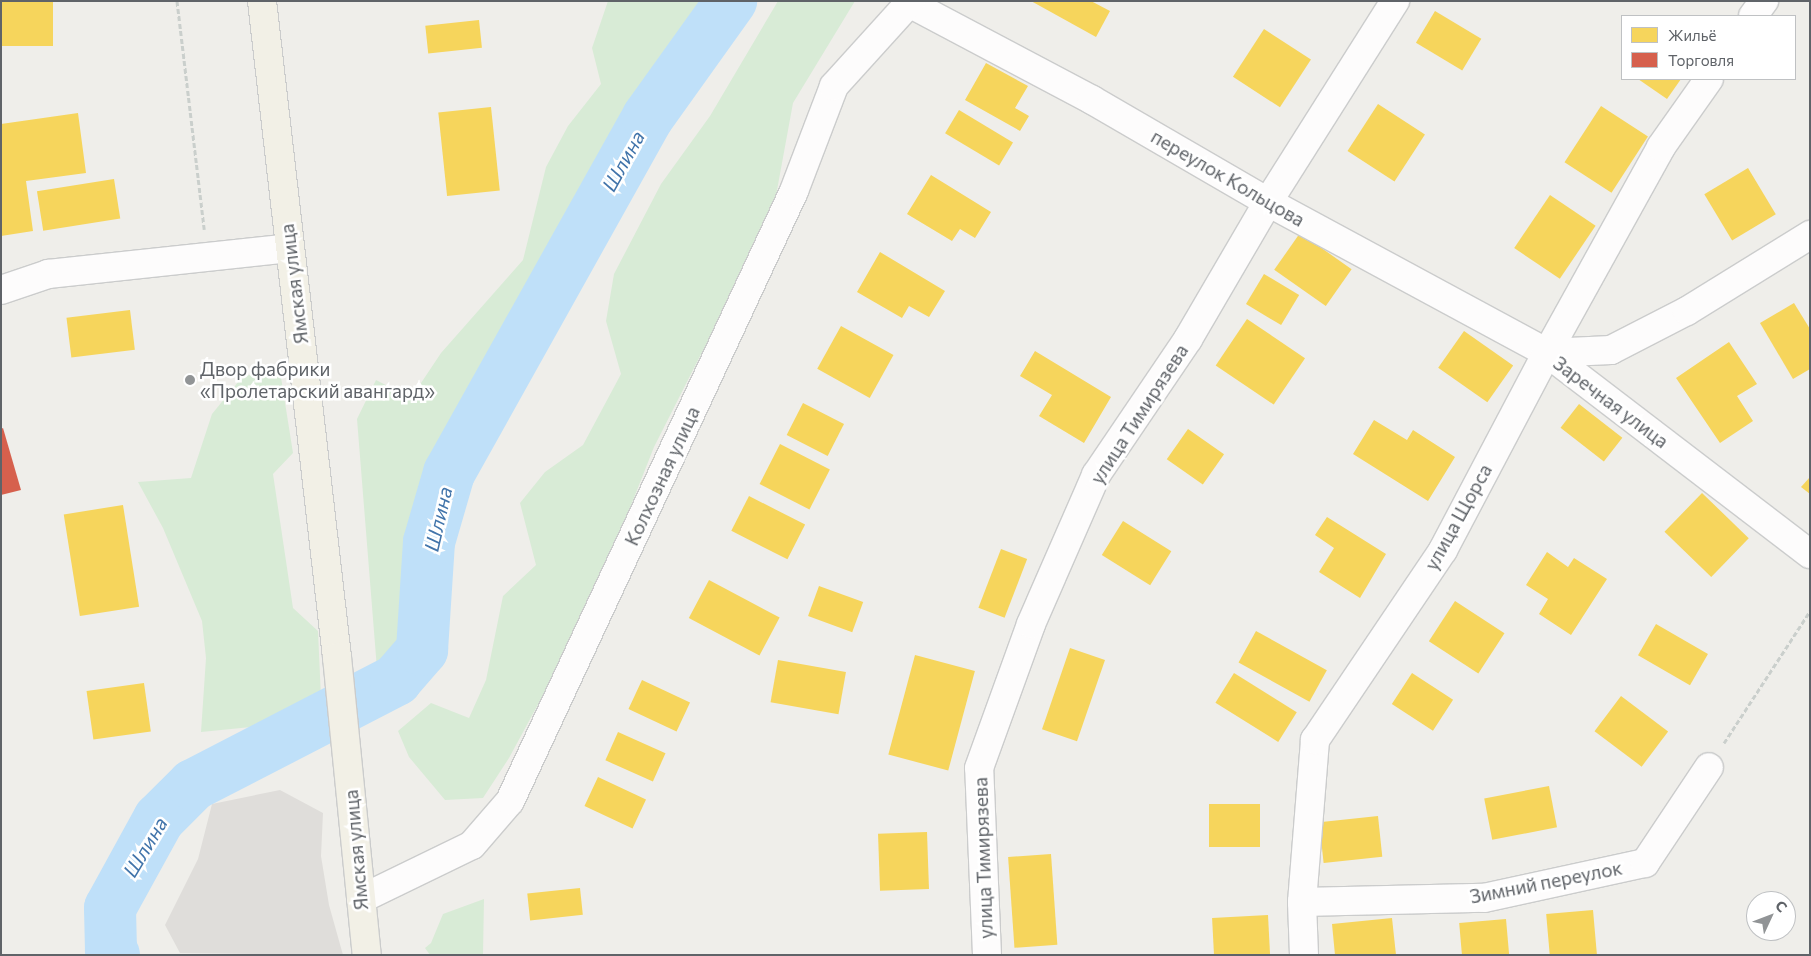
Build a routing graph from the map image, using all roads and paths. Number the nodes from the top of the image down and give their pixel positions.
1 (177, 1) edge
2 (262, 1) edge
3 (1395, 1) edge
4 (1764, 1) edge
5 (910, 2) edge
6 (1754, 15) edge
7 (1708, 80) edge
8 (1268, 202) junction
9 (1810, 235) edge
10 (290, 248) junction
11 (207, 256) junction
12 (1, 290) edge
13 (1547, 354) junction
14 (1810, 554) edge
15 (1810, 612) edge
16 (1709, 767) joint
17 (361, 899) junction
18 (1302, 902) junction
19 (367, 955) edge
20 (987, 955) edge
21 (1304, 955) edge

1 - 11 path
2 - 10 highway, Ямская улица
3 - 8 street, улица Тимирязева
4 - 6 street
5 - 8 street, переулок Кольцова
5 - 17 street, Колхозная улица
7 - 13 street, Заречная улица
8 - 13 street, переулок Кольцова
8 - 20 street, улица Тимирязева
9 - 13 street
10 - 11 street
10 - 17 highway, Ямская улица
11 - 12 street
13 - 14 street, Заречная улица
13 - 18 street, улица Щорса
15 - 16 path
16 - 18 street, Зимний переулок
17 - 19 highway, Ямская улица
18 - 21 street, улица Щорса

